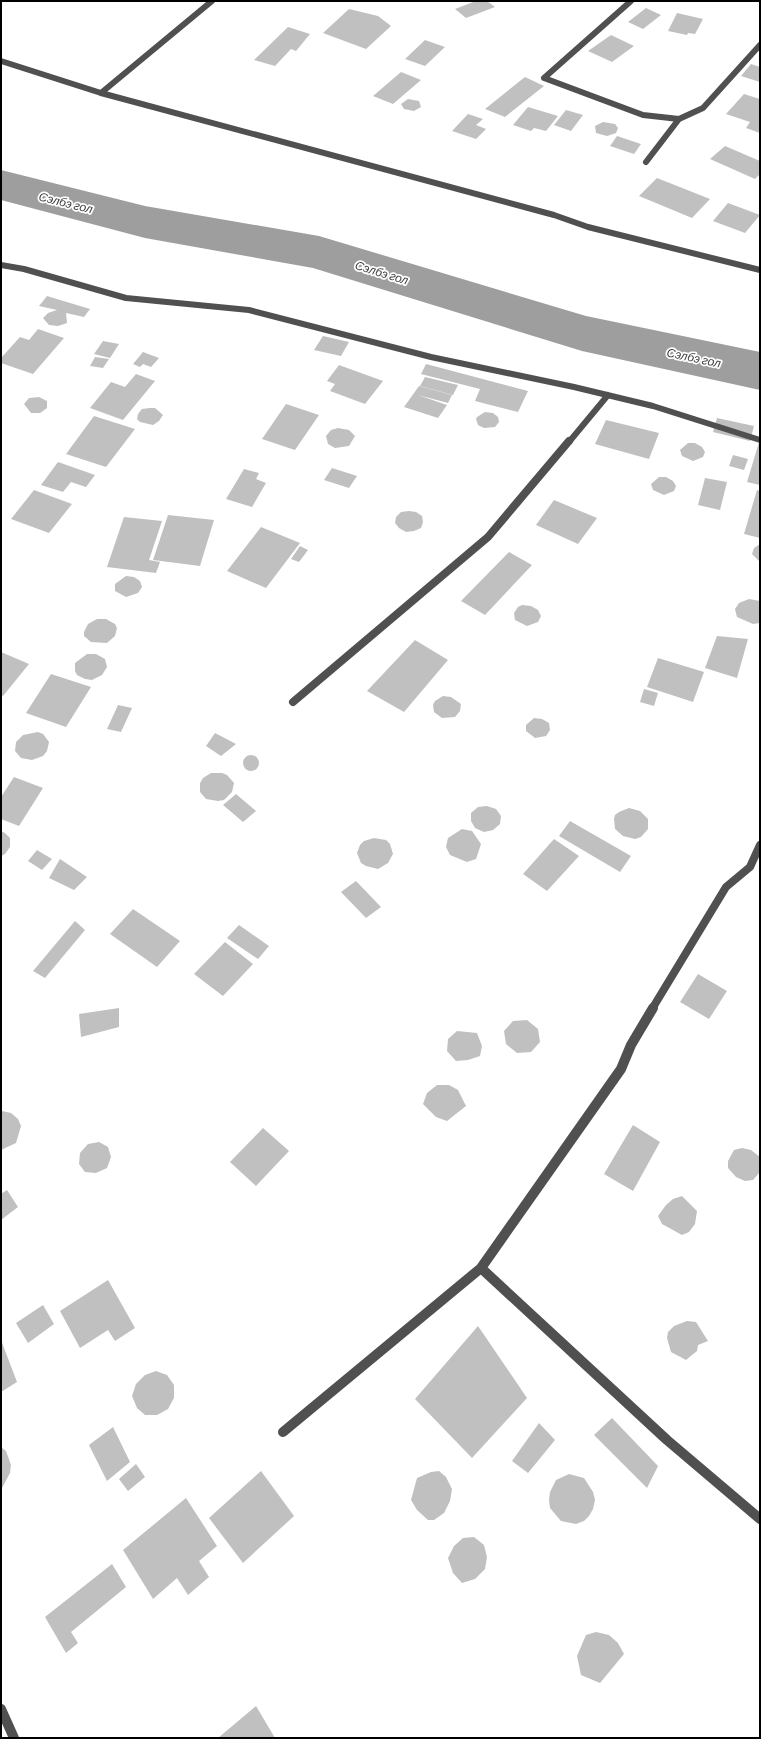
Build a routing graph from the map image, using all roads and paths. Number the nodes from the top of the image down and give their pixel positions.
1 (212, 1) edge
2 (631, 1) edge
3 (760, 45) edge
4 (1, 61) edge
5 (101, 93) junction
6 (678, 119) junction
7 (646, 162) dead end
8 (1, 265) edge
9 (760, 270) edge
10 (608, 395) junction
11 (760, 440) edge
12 (293, 702) dead end
13 (760, 845) edge
14 (481, 1268) junction
15 (283, 1432) dead end
16 (760, 1519) edge
17 (1, 1709) edge
18 (14, 1738) edge

1 - 5 street
2 - 6 street
3 - 6 street
4 - 5 street
5 - 9 street
6 - 7 street
8 - 10 street
10 - 11 street
10 - 12 street
13 - 14 street
14 - 15 street
14 - 16 street
17 - 18 street

